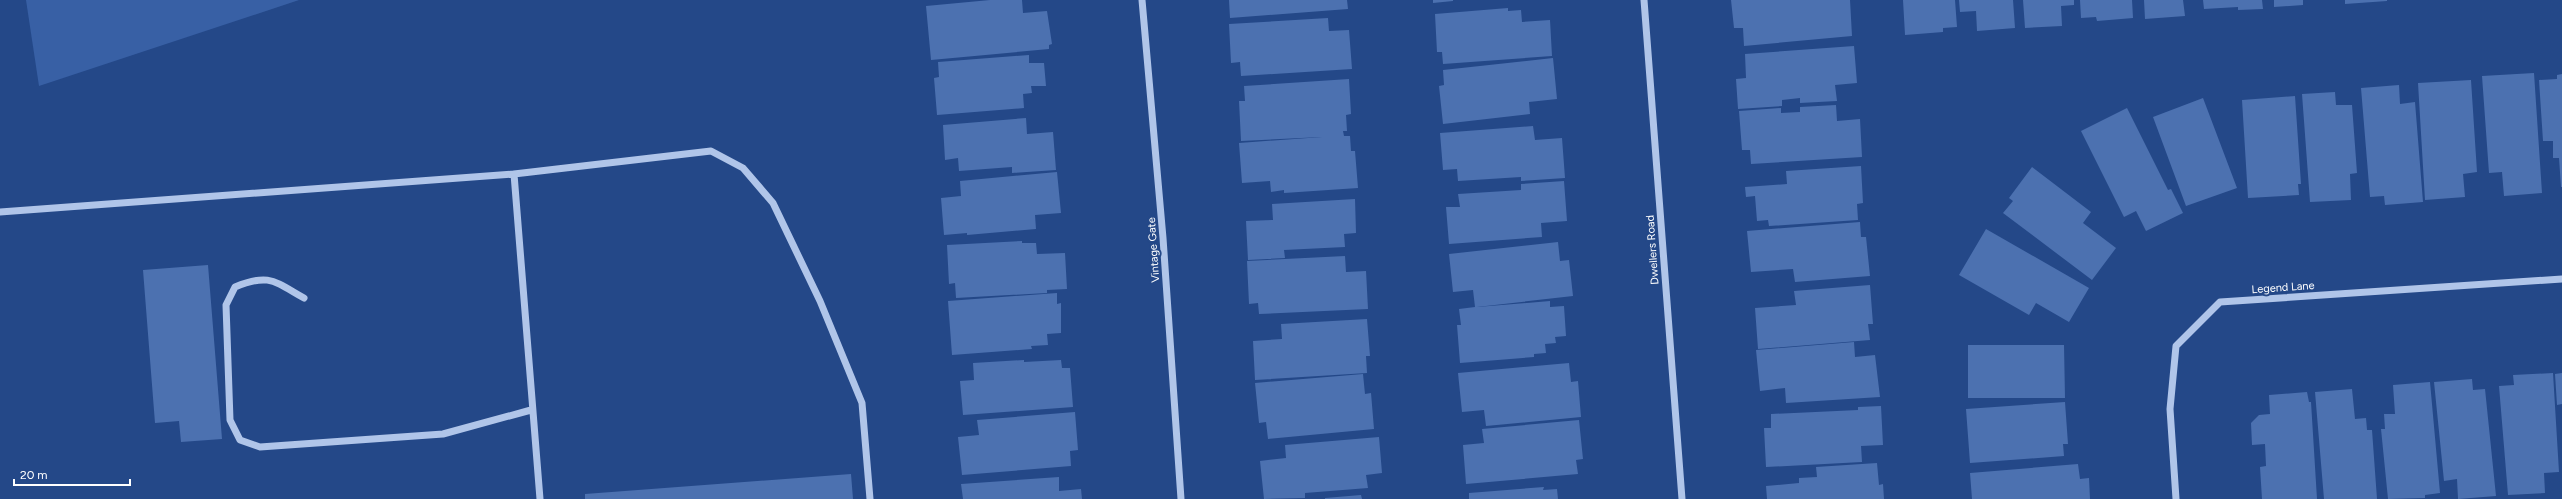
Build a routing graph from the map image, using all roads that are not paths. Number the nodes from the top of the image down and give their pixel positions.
1 (1142, 0) edge
2 (1644, 0) edge
3 (514, 174) junction
4 (0, 212) edge
5 (2562, 279) edge
6 (304, 298) dead end
7 (531, 410) junction
8 (540, 499) edge
9 (870, 499) edge
10 (1181, 499) edge
11 (1682, 499) edge
12 (2176, 499) edge

1 - 10 street, Vintage Gate
2 - 11 street, Dwellers Road
3 - 4 street
3 - 7 street
3 - 9 street
5 - 12 street, Legend Lane
6 - 7 street
7 - 8 street

